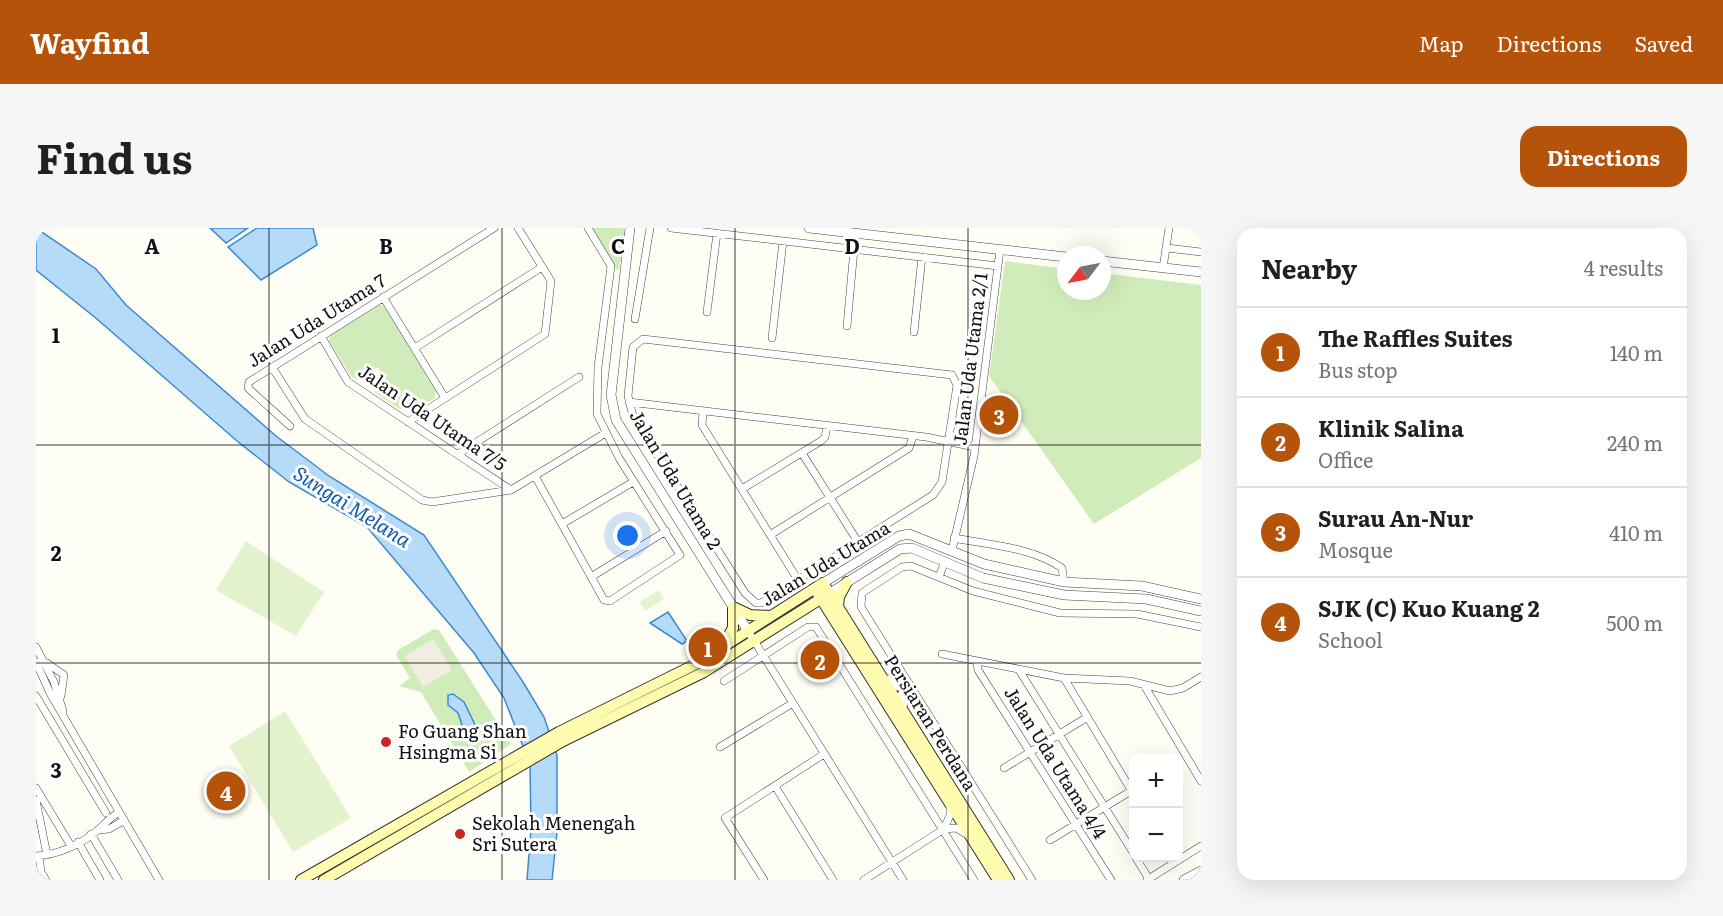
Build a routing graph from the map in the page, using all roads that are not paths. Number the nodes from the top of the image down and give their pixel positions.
1 (494, 228) edge
2 (518, 228) edge
3 (588, 228) edge
4 (650, 228) edge
5 (671, 228) edge
6 (809, 228) edge
7 (1169, 228) edge
8 (630, 229) edge
9 (866, 231) edge
10 (717, 233) junction
11 (783, 241) junction
12 (1167, 248) junction
13 (854, 249) junction
14 (1000, 250) junction
15 (1201, 252) edge
16 (1057, 256) edge
17 (922, 257) junction
18 (1111, 262) edge
19 (998, 266) junction
20 (542, 267) junction
21 (1163, 268) junction
22 (1201, 272) edge
23 (383, 297) junction
24 (707, 312) dead end
25 (635, 319) dead end
26 (847, 326) dead end
27 (914, 332) dead end
28 (321, 336) junction
29 (772, 338) dead end
30 (415, 348) junction
31 (272, 367) junction
32 (579, 377) dead end
33 (445, 398) junction
34 (629, 402) junction
35 (703, 412) junction
36 (408, 422) junction
37 (290, 426) dead end
38 (827, 426) junction
39 (604, 434) junction
40 (913, 436) junction
41 (949, 442) junction
42 (975, 447) junction
43 (802, 453) junction
44 (458, 454) junction
45 (535, 476) junction
46 (633, 482) junction
47 (742, 489) junction
48 (512, 490) junction
49 (830, 498) junction
50 (562, 524) junction
51 (666, 531) junction
52 (770, 535) junction
53 (954, 538) junction
54 (858, 542) junction
55 (952, 550) junction
56 (945, 561) junction
57 (591, 577) junction
58 (939, 578) junction
59 (798, 580) junction
60 (848, 582) junction
61 (1064, 582) junction
62 (819, 586) junction
63 (826, 596) junction
64 (1201, 599) edge
65 (1180, 606) junction
66 (733, 607) junction
67 (805, 609) junction
68 (834, 609) junction
69 (1201, 611) edge
70 (771, 616) junction
71 (1177, 621) junction
72 (1201, 627) edge
73 (751, 636) junction
74 (36, 647) edge
75 (720, 649) junction
76 (868, 654) junction
77 (942, 654) dead end
78 (763, 656) junction
79 (36, 662) edge
80 (45, 662) junction
81 (976, 662) junction
82 (1019, 670) junction
83 (1201, 677) edge
84 (1064, 678) junction
85 (724, 681) dead end
86 (909, 683) junction
87 (50, 684) junction
88 (1144, 685) junction
89 (36, 696) edge
90 (61, 703) junction
91 (793, 703) junction
92 (64, 717) junction
93 (1086, 718) junction
94 (1059, 735) junction
95 (561, 737) junction
96 (920, 738) junction
97 (720, 747) dead end
98 (1030, 752) junction
99 (824, 754) junction
100 (522, 759) junction
101 (1004, 768) dead end
102 (1201, 781) edge
103 (775, 786) junction
104 (36, 788) edge
105 (1129, 788) edge
106 (1129, 794) edge
107 (36, 800) edge
108 (950, 804) junction
109 (1104, 807) junction
110 (106, 813) dead end
111 (118, 813) junction
112 (123, 821) junction
113 (1076, 824) junction
114 (943, 830) junction
115 (94, 832) junction
116 (970, 836) junction
117 (1050, 840) dead end
118 (74, 844) junction
119 (1201, 846) edge
120 (1129, 847) edge
121 (1183, 855) edge
122 (41, 856) edge
123 (892, 862) junction
124 (1138, 862) edge
125 (1171, 862) edge
126 (999, 864) junction
127 (1201, 871) edge
128 (1031, 877) edge
129 (1148, 879) edge
130 (46, 880) edge
131 (100, 880) edge
132 (118, 880) edge
133 (159, 880) edge
134 (301, 880) edge
135 (324, 880) edge
136 (764, 880) edge
137 (833, 880) edge
138 (864, 880) edge
139 (903, 880) edge
140 (974, 880) edge
141 (998, 880) edge
142 (1009, 880) edge
143 (1013, 880) edge
144 (1020, 880) edge
145 (1111, 880) edge
146 (1184, 880) edge

1 - 23 street, Jalan Uda Utama 7
2 - 20 street
3 - 39 street
4 - 25 street
5 - 10 street, Jalan Uda Utama 2/1
6 - 9 street
7 - 12 street
8 - 66 street, Jalan Uda Utama 2
9 - 14 street
10 - 11 street, Jalan Uda Utama 2/1
10 - 24 street
11 - 13 street, Jalan Uda Utama 2/1
11 - 29 street
12 - 15 street
12 - 21 street
13 - 17 street, Jalan Uda Utama 2/1
13 - 26 street
14 - 16 street
14 - 19 street, Jalan Uda Utama 2/1
17 - 19 street, Jalan Uda Utama 2/1
17 - 27 street
18 - 21 street
19 - 42 street, Jalan Uda Utama 2/1
20 - 30 street
20 - 33 street
21 - 22 street
23 - 28 street, Jalan Uda Utama 7
23 - 30 street
28 - 31 street, Jalan Uda Utama 7
28 - 36 street, Jalan Uda Utama 7/5
30 - 33 street
31 - 37 street, Jalan Uda Utama 7
31 - 48 street
32 - 44 street
33 - 36 street
34 - 35 street
34 - 41 street
34 - 59 street
35 - 38 street
35 - 47 street
36 - 44 street, Jalan Uda Utama 7/5
38 - 40 street
38 - 43 street
39 - 45 street
39 - 46 street
40 - 41 street
40 - 49 street
41 - 42 street
41 - 54 street
42 - 53 street, Jalan Uda Utama 2/1
43 - 47 street
43 - 49 street
44 - 48 street, Jalan Uda Utama 7/5
45 - 48 street
45 - 50 street
46 - 50 street
46 - 51 street
47 - 52 street
49 - 52 street
49 - 54 street
50 - 57 street
51 - 57 street
51 - 57 street
52 - 59 street
53 - 55 street, Jalan Uda Utama 2/1
53 - 61 street
54 - 59 street
55 - 61 street, Jalan Uda Utama
55 - 62 street, Jalan Uda Utama
56 - 58 street
56 - 60 street, Jalan Uda Utama
56 - 65 street, Jalan Uda Utama
58 - 71 street
58 - 86 street
60 - 63 street, Jalan Uda Utama
60 - 68 main road
61 - 64 street, Jalan Uda Utama
62 - 63 main road, Persiaran Perdana
62 - 70 main road, Jalan Uda Utama
63 - 67 main road, Jalan Uda Utama
63 - 68 main road, Persiaran Perdana
65 - 69 street, Jalan Uda Utama
65 - 71 street
66 - 70 main road
66 - 73 street, Jalan Uda Utama 2
66 - 75 main road
67 - 68 main road
67 - 73 main road, Jalan Uda Utama
68 - 76 main road, Persiaran Perdana
68 - 108 main road, Persiaran Perdana
70 - 73 main road, Jalan Uda Utama
71 - 72 street
73 - 75 main road, Jalan Uda Utama
73 - 78 street
73 - 95 main road, Jalan Uda Utama
74 - 80 street
75 - 95 main road, Jalan Uda Utama
76 - 86 street
76 - 96 main road, Persiaran Perdana
77 - 81 street
78 - 85 street
78 - 91 street
78 - 114 street
79 - 87 street
80 - 87 street
80 - 90 street
81 - 82 street
81 - 98 street, Jalan Uda Utama 4/4
82 - 84 street
82 - 94 street
83 - 88 street
84 - 88 street
84 - 93 street
86 - 96 street
86 - 128 street
87 - 90 street
87 - 92 street
88 - 102 street
89 - 110 street
90 - 92 street
91 - 97 street
91 - 99 street
92 - 111 street
93 - 94 street
93 - 105 street
94 - 98 street
94 - 109 street
95 - 100 main road
96 - 126 main road, Persiaran Perdana
98 - 101 street
98 - 113 street, Jalan Uda Utama 4/4
99 - 103 street
99 - 123 street
100 - 134 main road
100 - 135 main road
103 - 136 street
103 - 137 street
104 - 118 street
106 - 109 street
107 - 122 street
108 - 114 street
108 - 116 main road, Persiaran Perdana
109 - 113 street
109 - 120 street
111 - 112 street
111 - 115 street
112 - 115 street
112 - 133 street
113 - 117 street
113 - 145 street, Jalan Uda Utama 4/4
114 - 116 street
114 - 123 street
114 - 140 street
115 - 118 street
115 - 132 street
116 - 141 main road, Persiaran Perdana
118 - 122 street
118 - 131 street
119 - 121 street
122 - 130 street
123 - 138 street
123 - 139 street
124 - 129 street
125 - 129 street
126 - 142 main road, Persiaran Perdana
126 - 143 street
127 - 146 street
128 - 144 street

